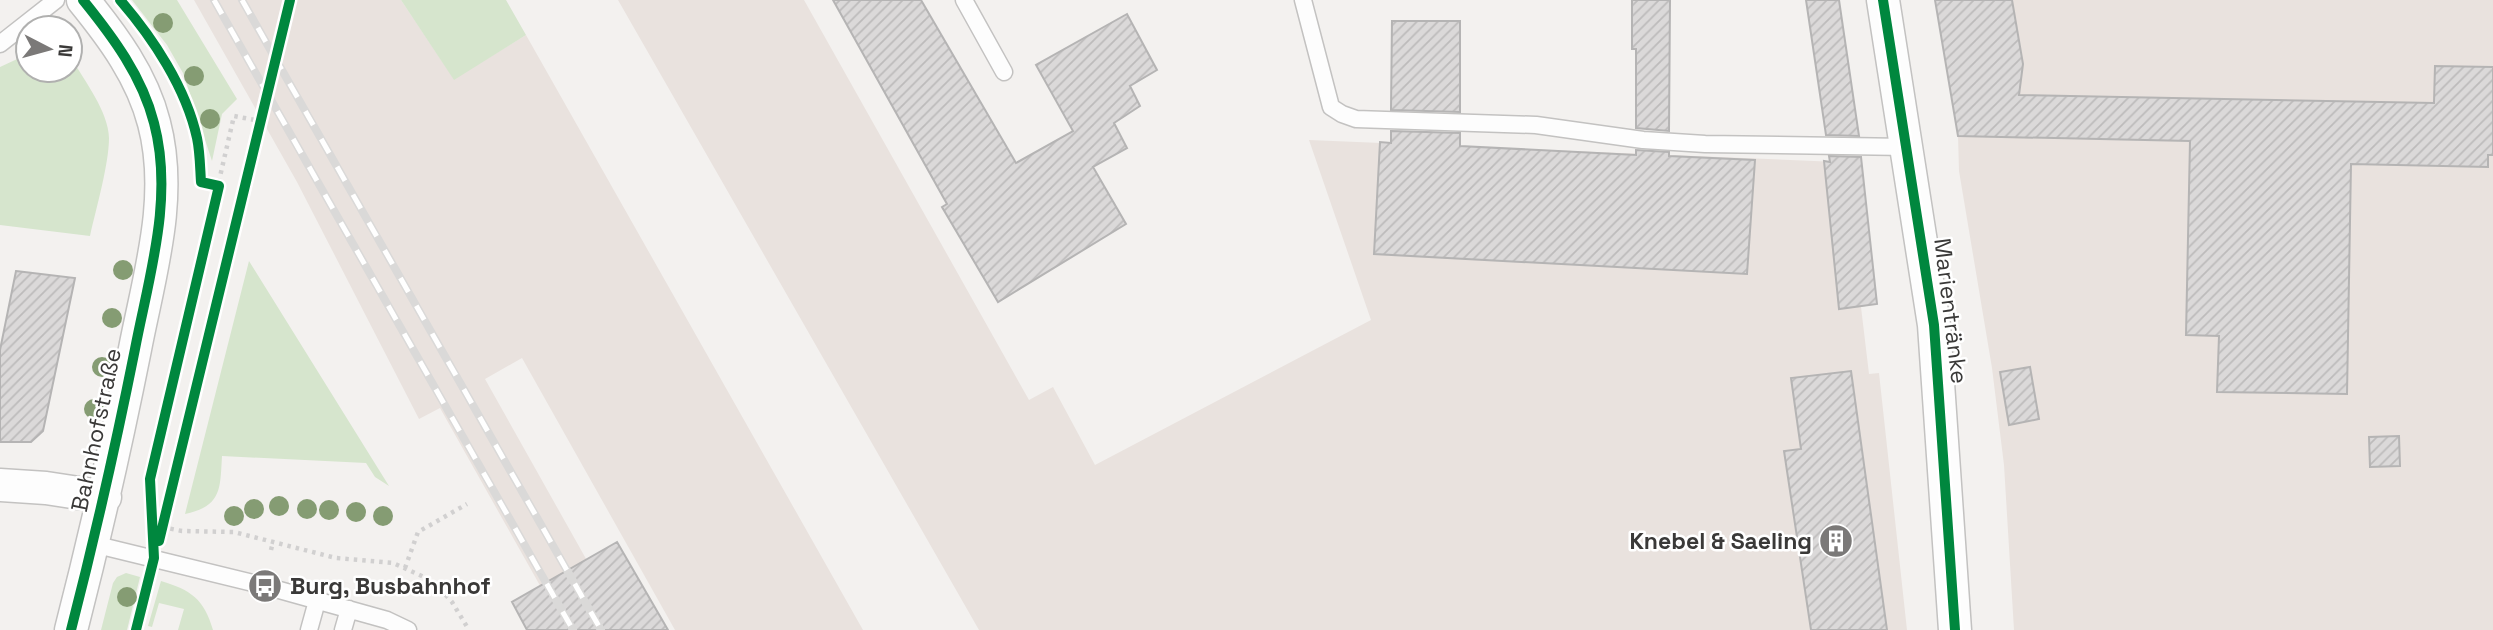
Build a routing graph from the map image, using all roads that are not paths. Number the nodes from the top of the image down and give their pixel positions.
1 (56, 0) edge
2 (83, 0) edge
3 (964, 0) edge
4 (1303, 0) edge
5 (1883, 0) edge
6 (0, 44) edge
7 (1003, 72) dead end
8 (1907, 147) junction
9 (0, 485) edge
10 (105, 497) junction
11 (93, 544) junction
12 (317, 601) junction
13 (349, 609) junction
14 (386, 625) edge
15 (71, 630) edge
16 (309, 630) edge
17 (343, 630) edge
18 (408, 630) edge
19 (1955, 630) edge

1 - 6 lane
2 - 10 street, Bahnhofstraße
3 - 7 lane
4 - 8 lane
5 - 8 street, Marientränke
8 - 19 street, Marientränke
9 - 10 street
10 - 11 street, Bahnhofstraße
11 - 12 lane
11 - 15 street, Bahnhofstraße
12 - 13 lane
12 - 16 lane
13 - 14 lane
13 - 17 lane
14 - 18 lane

